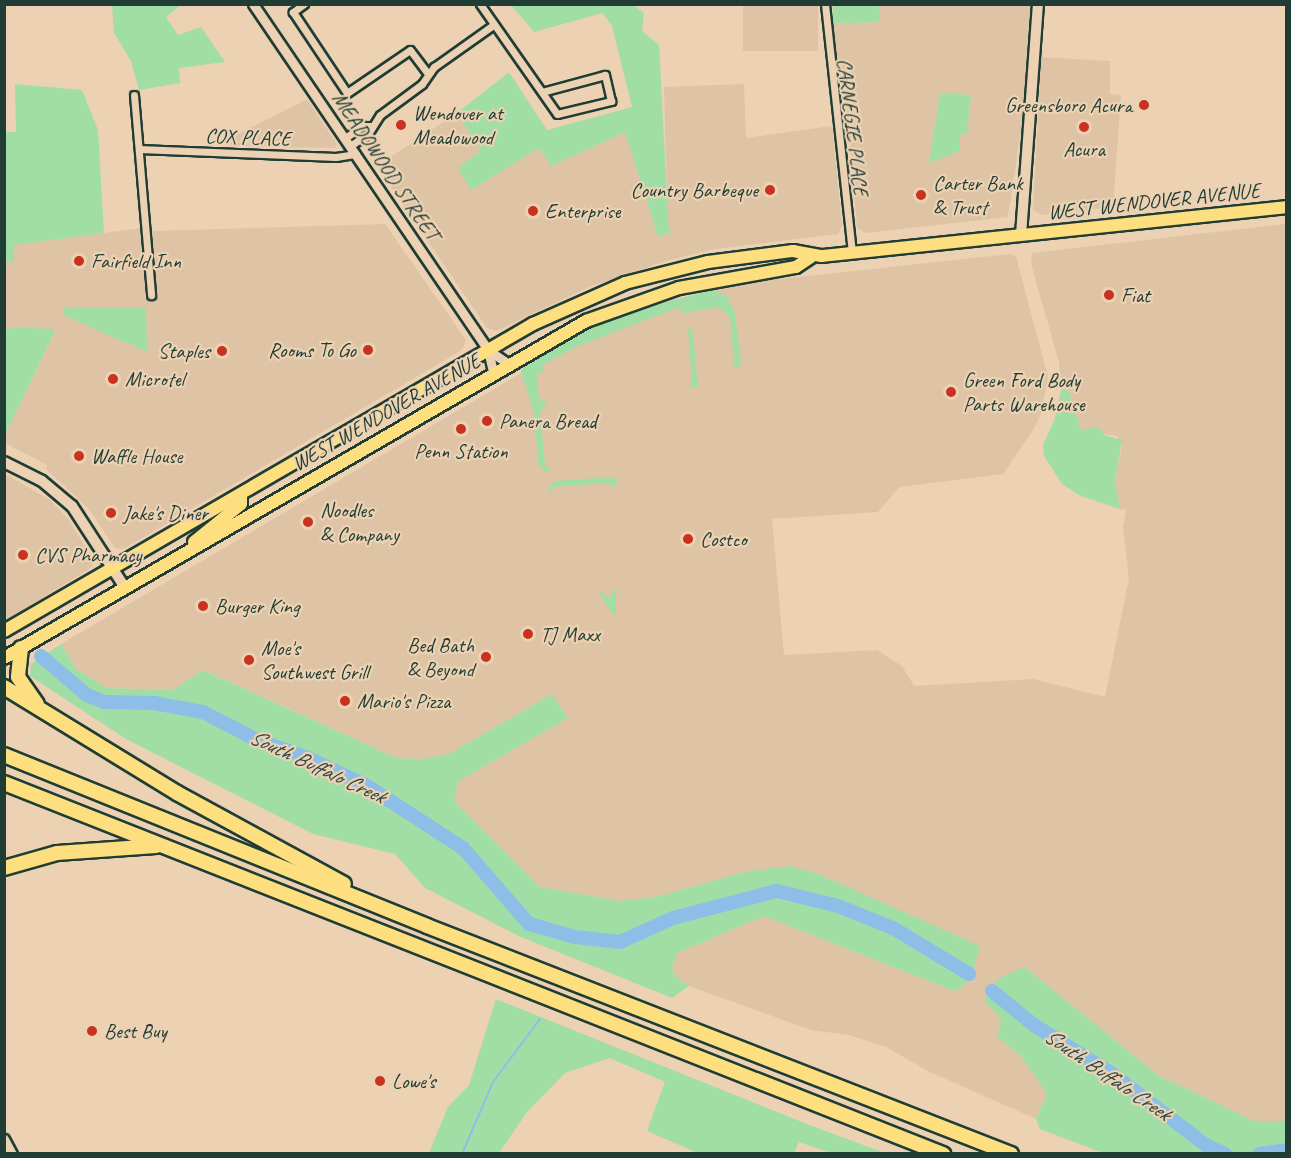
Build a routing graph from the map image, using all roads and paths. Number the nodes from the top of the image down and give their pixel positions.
1 (253, 4) edge
2 (304, 4) edge
3 (480, 4) edge
4 (825, 4) edge
5 (1038, 4) edge
6 (493, 25) junction
7 (428, 74) junction
8 (542, 92) junction
9 (134, 95) dead end
10 (350, 146) junction
11 (139, 149) junction
12 (1287, 207) edge
13 (1021, 235) junction
14 (852, 253) junction
15 (811, 257) junction
16 (151, 295) dead end
17 (488, 350) junction
18 (507, 363) junction
19 (493, 372) junction
20 (4, 462) edge
21 (241, 495) junction
22 (187, 550) junction
23 (113, 568) junction
24 (124, 586) junction
25 (4, 631) edge
26 (21, 648) junction
27 (4, 658) edge
28 (4, 687) edge
29 (42, 710) junction
30 (4, 755) edge
31 (4, 783) edge
32 (159, 846) junction
33 (4, 868) edge
34 (427, 926) junction
35 (4, 1139) edge
36 (12, 1154) edge
37 (943, 1154) edge
38 (1011, 1154) edge

1 - 10 street, MEADOWOOD STREET
2 - 7 street
3 - 6 street
4 - 14 street, CARNEGIE PLACE
5 - 13 main road
6 - 7 street, COX PLACE
6 - 8 street
7 - 10 street, COX PLACE
8 - 8 street
9 - 11 street
10 - 11 street, COX PLACE
10 - 17 street, MEADOWOOD STREET
11 - 16 street
12 - 13 highway, WEST WENDOVER AVENUE
13 - 14 highway, WEST WENDOVER AVENUE
14 - 15 highway, WEST WENDOVER AVENUE
15 - 17 highway, WEST WENDOVER AVENUE
15 - 18 highway, WEST WENDOVER AVENUE
17 - 18 street, MEADOWOOD STREET
17 - 19 street, MEADOWOOD STREET
17 - 21 highway, WEST WENDOVER AVENUE
18 - 19 highway, WEST WENDOVER AVENUE
19 - 22 highway, WEST WENDOVER AVENUE
20 - 23 main road
21 - 22 highway
21 - 23 highway, WEST WENDOVER AVENUE
22 - 24 highway, WEST WENDOVER AVENUE
23 - 24 main road
23 - 25 highway, WEST WENDOVER AVENUE
24 - 26 highway, WEST WENDOVER AVENUE
26 - 27 highway, WEST WENDOVER AVENUE
26 - 29 highway
28 - 29 highway
29 - 34 highway
30 - 34 highway
31 - 32 highway
32 - 33 highway
32 - 37 highway
34 - 38 highway
35 - 36 street

